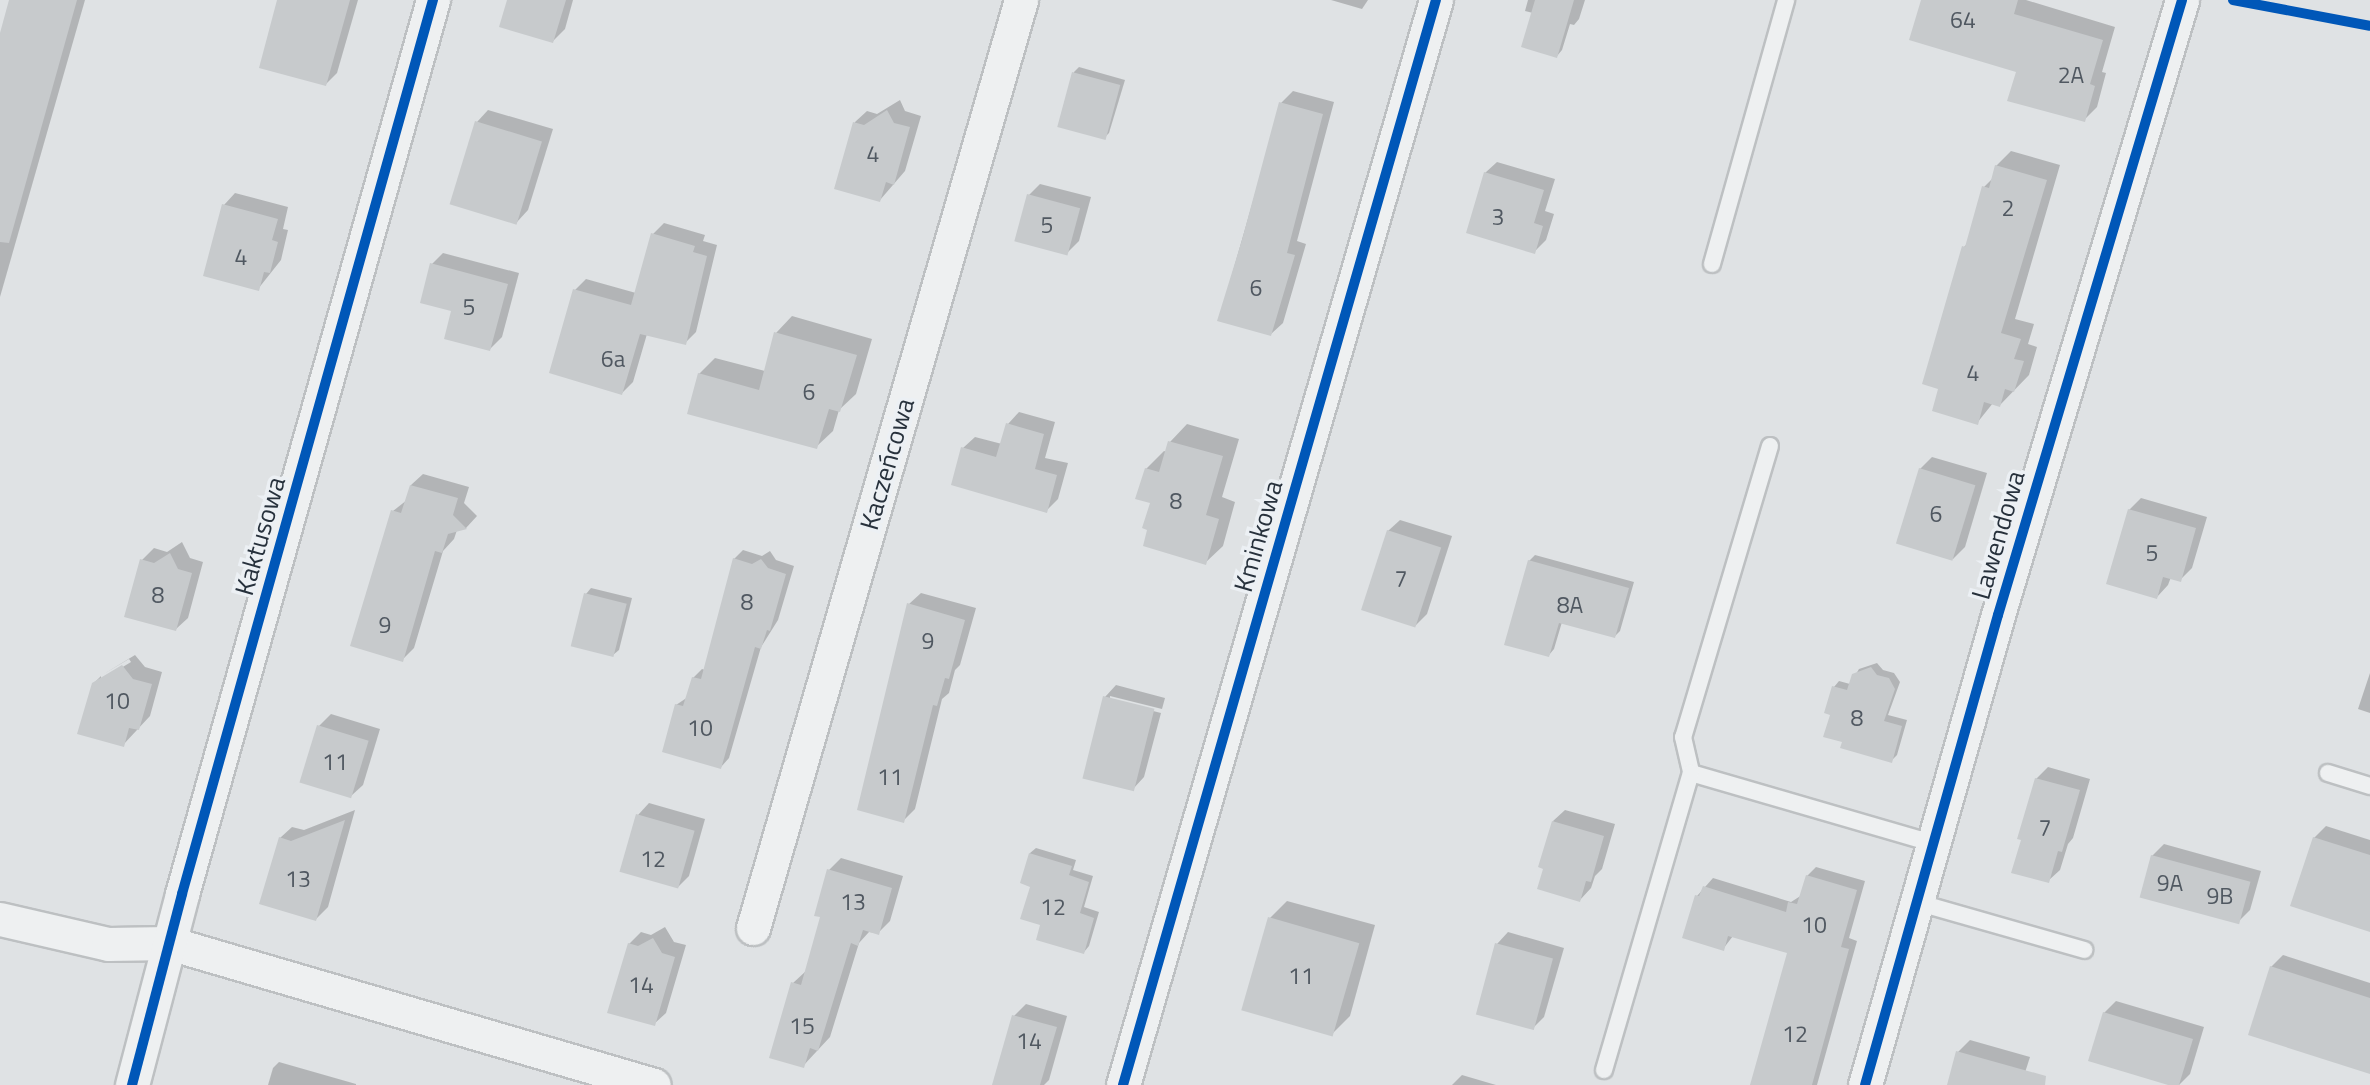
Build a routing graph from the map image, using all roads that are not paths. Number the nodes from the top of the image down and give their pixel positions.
1 (433, 0) edge
2 (1021, 0) edge
3 (1436, 0) edge
4 (1786, 0) edge
5 (2182, 0) edge
6 (1712, 264) dead end
7 (1770, 446) dead end
8 (1691, 773) junction
9 (2328, 773) dead end
10 (2370, 786) edge
11 (1932, 843) junction
12 (1916, 902) junction
13 (0, 919) edge
14 (752, 928) dead end
15 (169, 943) junction
16 (2084, 950) dead end
17 (1604, 1070) dead end
18 (132, 1085) edge
19 (654, 1085) edge
20 (1123, 1085) edge
21 (1865, 1085) edge

1 - 15 street, Kaktusowa
2 - 14 street, Kaczeńcowa
3 - 20 street, Kminkowa
4 - 6 lane
5 - 11 street, Lawendowa
7 - 8 lane
8 - 11 lane
8 - 17 lane
9 - 10 lane
11 - 12 street, Lawendowa
12 - 16 lane
12 - 21 street, Lawendowa
13 - 15 street
15 - 18 street, Kaktusowa
15 - 19 street

